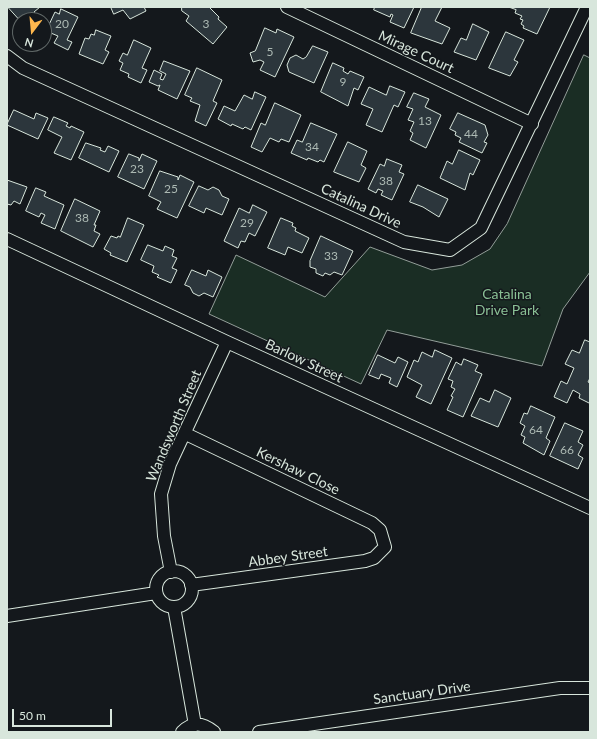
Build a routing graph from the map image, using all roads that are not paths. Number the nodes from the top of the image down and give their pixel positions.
1 (287, 7) edge
2 (587, 7) edge
3 (7, 56) edge
4 (532, 124) junction
5 (7, 239) edge
6 (227, 342) junction
7 (186, 434) junction
8 (590, 508) edge
9 (385, 547) joint
10 (170, 572) junction
11 (191, 586) junction
12 (156, 593) junction
13 (174, 607) junction
14 (7, 616) edge
15 (590, 688) edge
16 (195, 725) junction
17 (182, 732) edge
18 (214, 732) edge
19 (259, 732) edge

1 - 4 street, Mirage Court
2 - 4 street, Catalina Drive
3 - 4 street, Catalina Drive
5 - 6 street, Barlow Street
6 - 7 street, Wandsworth Street
6 - 8 street, Barlow Street
7 - 9 street, Kershaw Close
7 - 10 street, Wandsworth Street
9 - 11 street, Abbey Street
10 - 11 street
10 - 12 street
11 - 13 street
12 - 13 street
12 - 14 street
13 - 16 street
15 - 19 street, Sanctuary Drive
16 - 17 street
16 - 18 street

